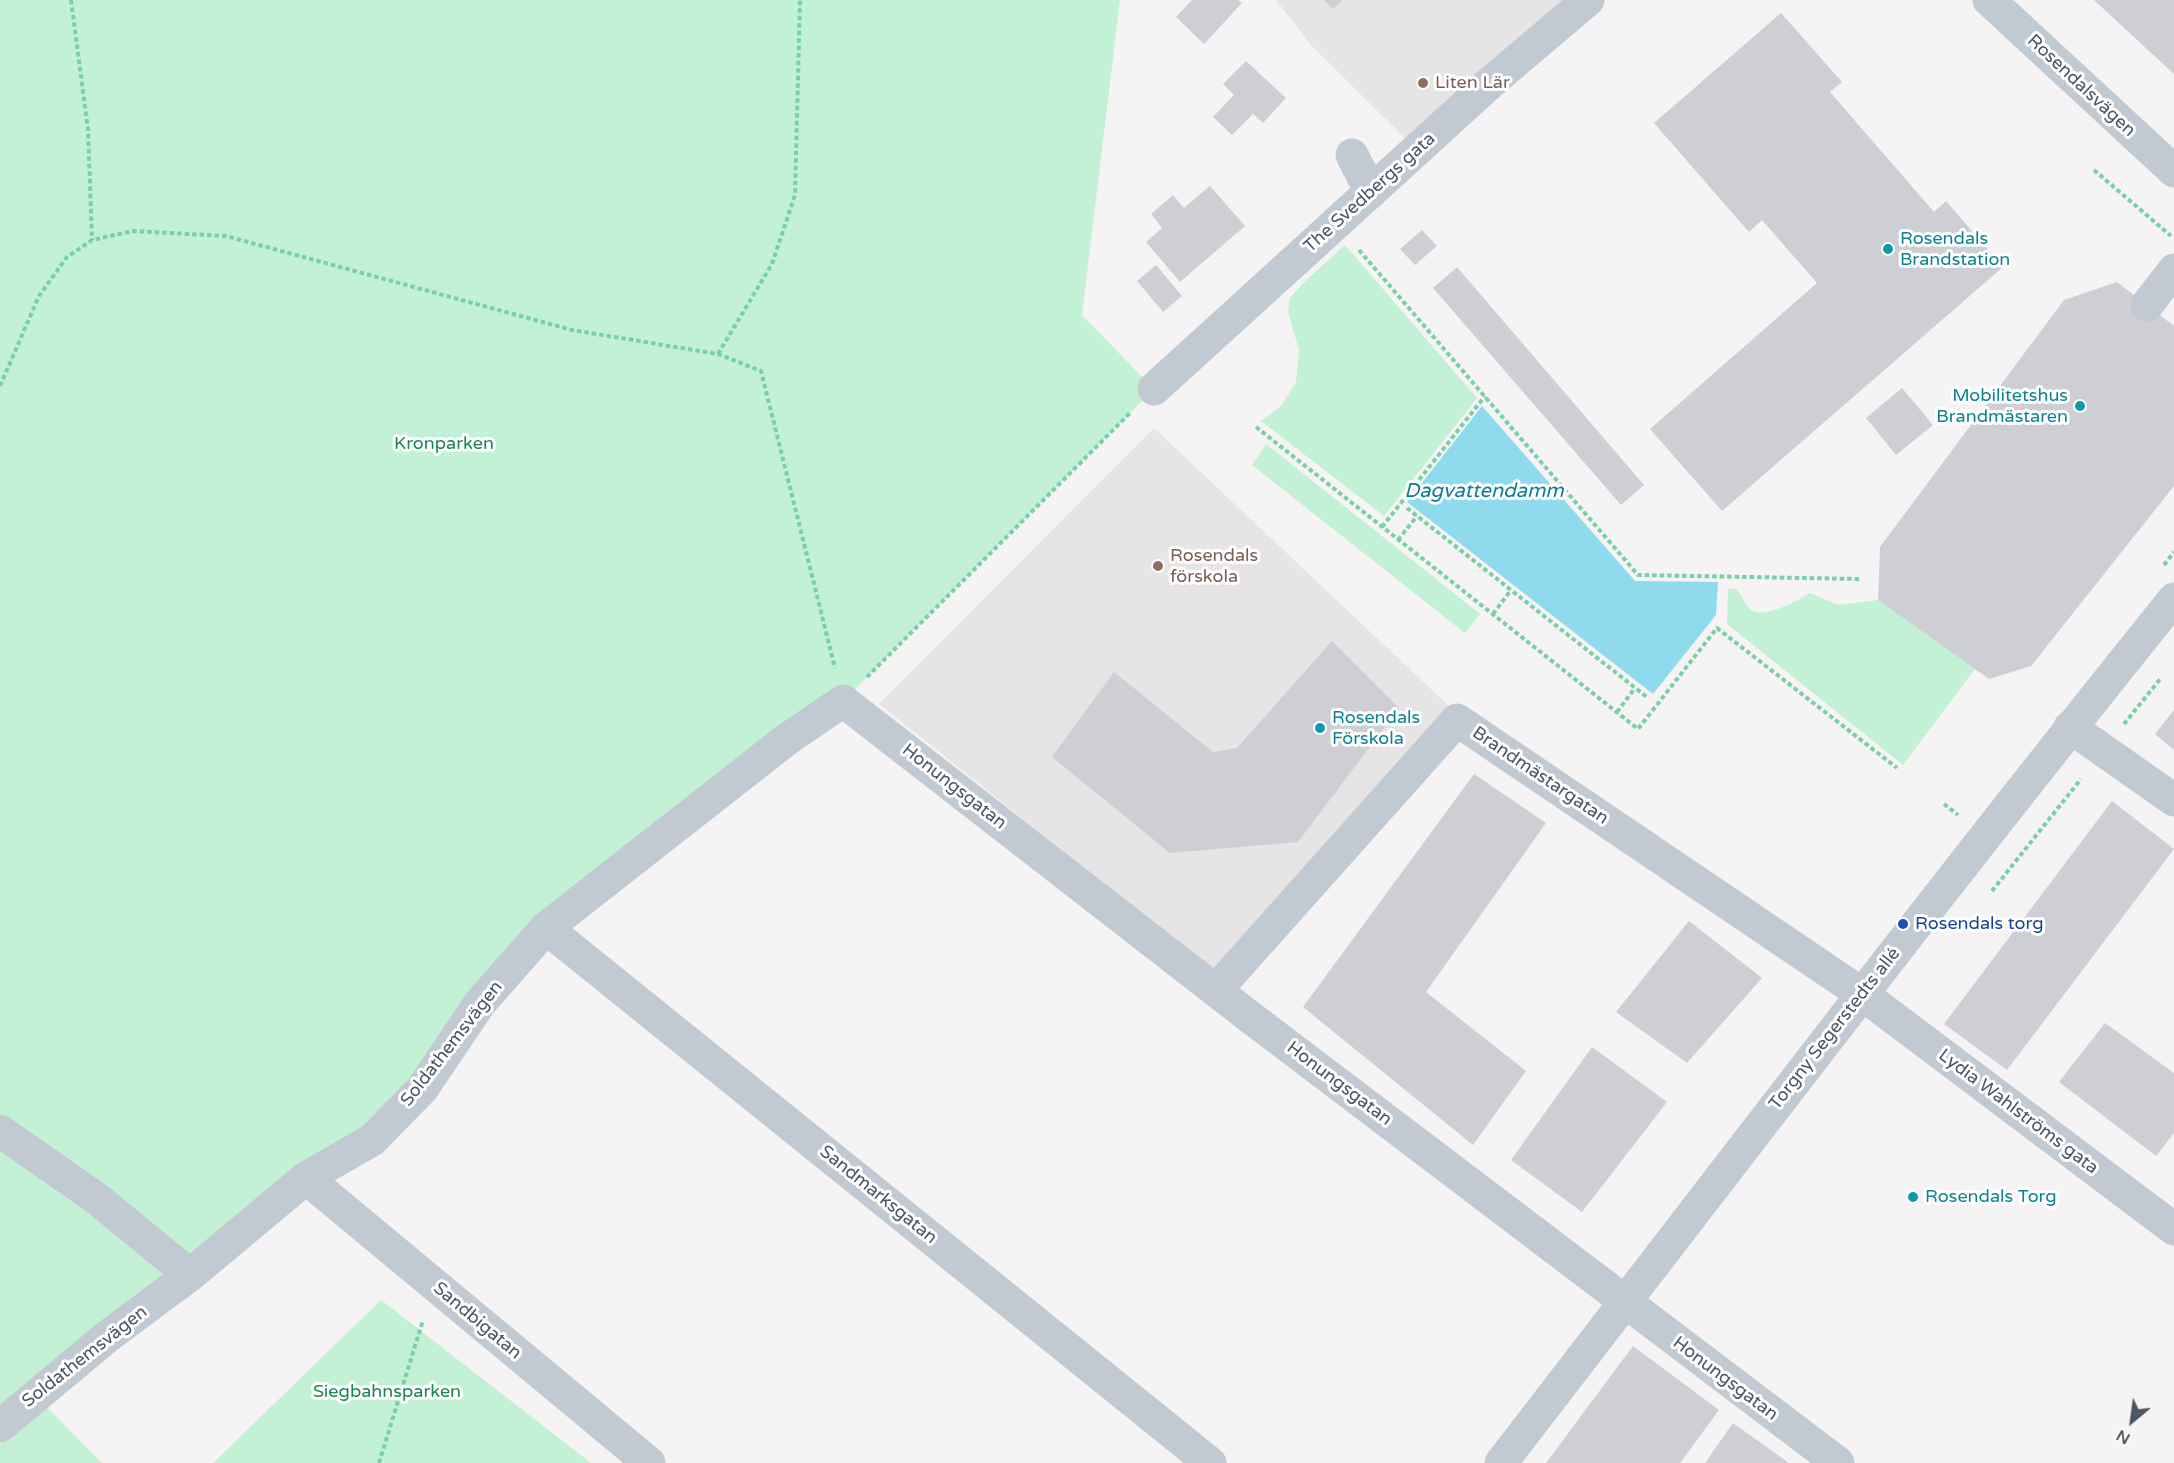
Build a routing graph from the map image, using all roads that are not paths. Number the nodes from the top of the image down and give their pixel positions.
1 (1588, 0) edge
2 (1989, 0) edge
3 (1352, 155) dead end
4 (2174, 171) edge
5 (1371, 192) junction
6 (2174, 270) edge
7 (2147, 306) dead end
8 (1154, 389) road end
9 (2174, 599) edge
10 (843, 701) joint
11 (2070, 727) junction
12 (2174, 800) edge
13 (546, 928) junction
14 (1216, 990) junction
15 (1862, 994) junction
16 (0, 1131) edge
17 (306, 1178) junction
18 (2174, 1229) edge
19 (190, 1275) junction
20 (1625, 1303) junction
21 (0, 1426) edge
22 (649, 1463) edge
23 (1210, 1463) edge
24 (1501, 1463) edge
25 (1838, 1463) edge

1 - 5 street, The Svedbergs gata
2 - 4 street, Rosendalsvägen
3 - 5 street
5 - 8 street, The Svedbergs gata
6 - 7 street
9 - 11 street, Torgny Segerstedts allé
10 - 13 street, Soldathemsvägen
10 - 14 street, Honungsgatan
11 - 12 street
11 - 15 street, Torgny Segerstedts allé
13 - 17 street, Soldathemsvägen
13 - 23 street, Sandmarksgatan
14 - 15 street, Brandmästargatan
14 - 20 street, Honungsgatan
15 - 18 street, Lydia Wahlströms gata
15 - 20 street, Torgny Segerstedts allé
16 - 19 street
17 - 19 street, Soldathemsvägen
17 - 22 street, Sandbigatan
19 - 21 street, Soldathemsvägen
20 - 24 street, Torgny Segerstedts allé
20 - 25 street, Honungsgatan

